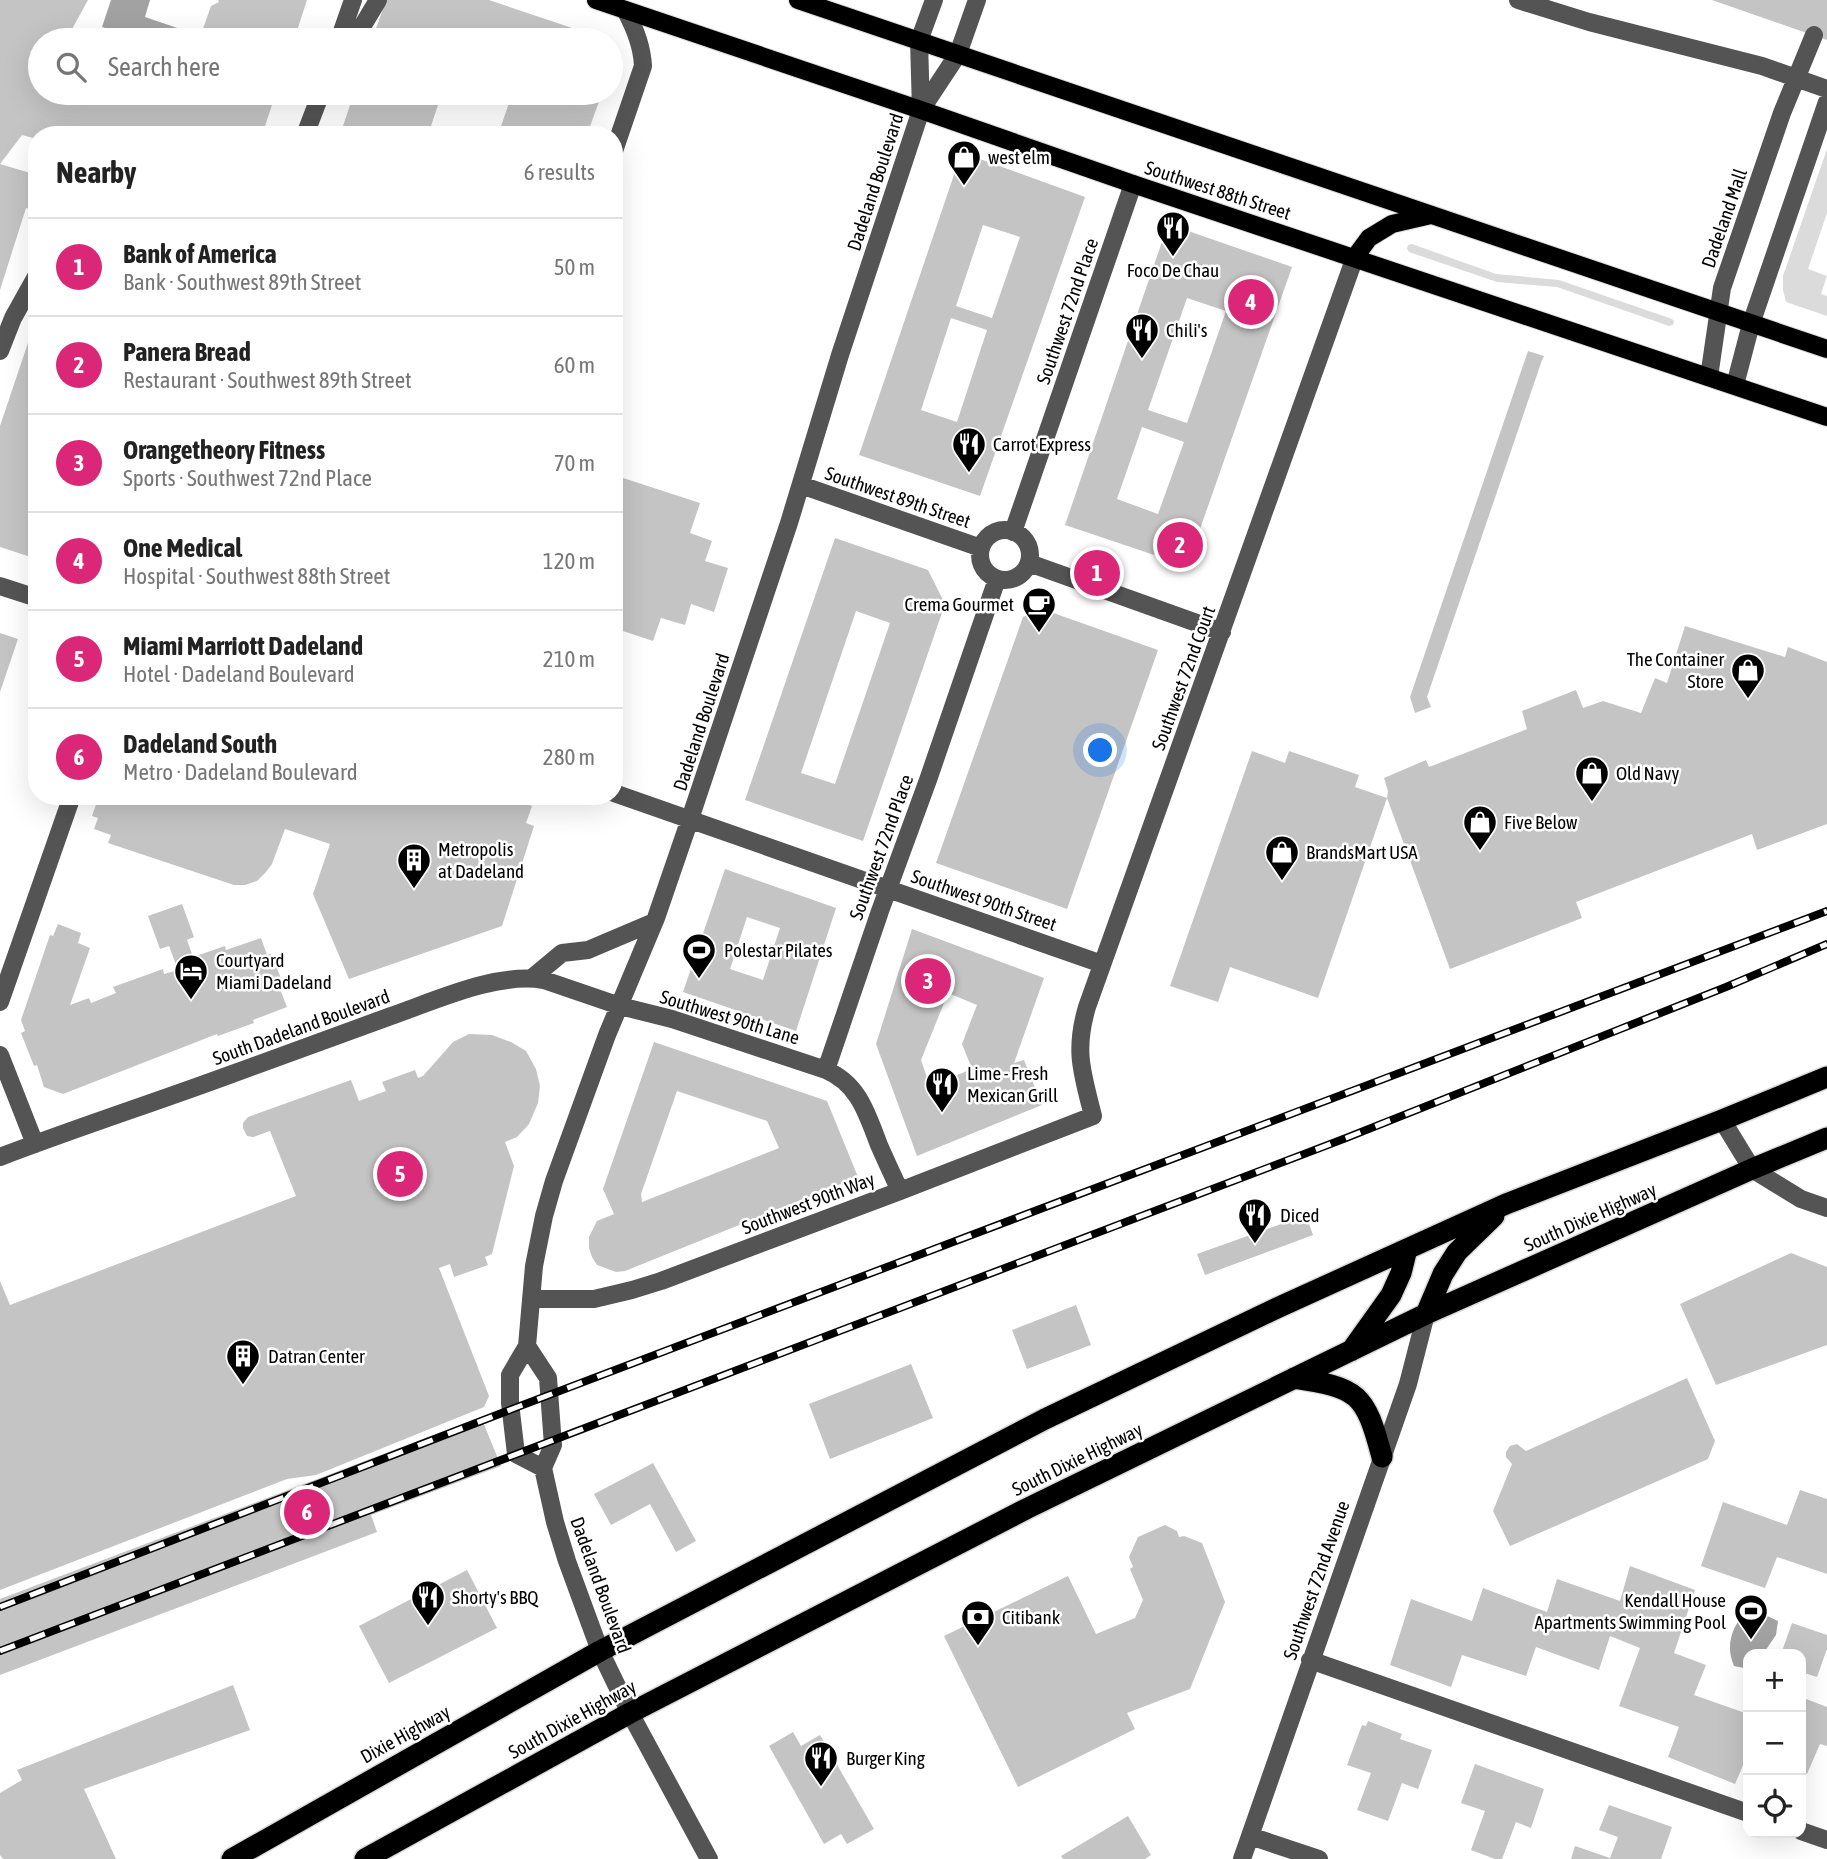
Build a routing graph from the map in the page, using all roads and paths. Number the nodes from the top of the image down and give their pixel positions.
1 (353, 0) edge
2 (378, 0) edge
3 (596, 0) edge
4 (798, 0) edge
5 (934, 0) edge
6 (977, 0) edge
7 (1518, 0) edge
8 (625, 10) junction
9 (343, 28) edge
10 (361, 28) edge
11 (1814, 35) dead end
12 (919, 41) junction
13 (958, 54) junction
14 (1797, 78) junction
15 (1827, 89) edge
16 (1827, 102) edge
17 (316, 105) edge
18 (921, 110) junction
19 (308, 126) edge
20 (623, 126) edge
21 (1133, 184) junction
22 (1431, 215) junction
23 (1355, 257) junction
24 (28, 290) edge
25 (1718, 312) junction
26 (1751, 324) junction
27 (2, 344) edge
28 (1827, 349) edge
29 (1709, 377) junction
30 (1735, 385) junction
31 (1827, 417) edge
32 (801, 485) junction
33 (1013, 532) junction
34 (981, 548) junction
35 (1029, 563) junction
36 (997, 579) junction
37 (0, 586) edge
38 (28, 595) edge
39 (1222, 632) junction
40 (623, 796) edge
41 (69, 805) edge
42 (690, 820) junction
43 (888, 888) junction
44 (654, 922) junction
45 (1102, 964) junction
46 (532, 978) junction
47 (0, 1002) edge
48 (620, 1006) junction
49 (0, 1055) edge
50 (826, 1070) junction
51 (1827, 1077) edge
52 (1093, 1115) joint
53 (1722, 1120) junction
54 (1827, 1138) edge
55 (35, 1144) junction
56 (0, 1157) edge
57 (1752, 1169) junction
58 (900, 1191) junction
59 (1506, 1204) junction
60 (1827, 1208) edge
61 (1407, 1249) junction
62 (531, 1299) junction
63 (1426, 1314) junction
64 (527, 1346) junction
65 (1350, 1353) junction
66 (1294, 1378) junction
67 (1382, 1457) junction
68 (543, 1468) junction
69 (600, 1651) junction
70 (1310, 1660) junction
71 (630, 1713) junction
72 (1743, 1811) edge
73 (1806, 1833) edge
74 (1250, 1836) junction
75 (1827, 1840) edge
76 (232, 1859) edge
77 (365, 1859) edge
78 (709, 1859) edge
79 (1242, 1859) edge
80 (1319, 1859) edge

1 - 9 street
2 - 10 street
3 - 8 main road, Southwest 88th Street
4 - 12 main road
5 - 12 street
6 - 13 street
7 - 14 street
8 - 18 main road, Southwest 88th Street
8 - 20 street
11 - 14 street, Dadeland Mall
12 - 13 main road
12 - 18 street, Dadeland Boulevard
13 - 18 street, Dadeland Boulevard
13 - 22 main road
14 - 15 street
14 - 25 street, Dadeland Mall
16 - 26 street
17 - 19 street
18 - 21 main road, Southwest 88th Street
18 - 32 street, Dadeland Boulevard
21 - 23 main road, Southwest 88th Street
21 - 33 street, Southwest 72nd Place
22 - 23 main road
22 - 25 main road
23 - 29 main road, Southwest 88th Street
23 - 39 street, Southwest 72nd Court
24 - 27 street
25 - 26 main road
25 - 29 street, Dadeland Mall
26 - 28 main road
26 - 30 street
29 - 30 main road, Southwest 88th Street
30 - 31 main road, Southwest 88th Street
32 - 34 street, Southwest 89th Street
32 - 42 street, Dadeland Boulevard
33 - 34 street
33 - 35 street
34 - 36 street
35 - 36 street
35 - 39 street
36 - 43 street, Southwest 72nd Place
37 - 38 street
39 - 45 street, Southwest 72nd Court
40 - 42 street, Southwest 90th Street
41 - 47 street
42 - 43 street, Southwest 90th Street
42 - 44 street, Dadeland Boulevard
43 - 45 street, Southwest 90th Street
43 - 50 street, Southwest 72nd Place
44 - 46 street
44 - 48 street, Dadeland Boulevard
45 - 52 street, Southwest 72nd Court
46 - 48 street, South Dadeland Boulevard
46 - 55 street, South Dadeland Boulevard
48 - 50 street, Southwest 90th Lane
48 - 62 street, Dadeland Boulevard
49 - 55 street
50 - 58 street
51 - 53 highway, South Dixie Highway
52 - 58 street, Southwest 90th Way
53 - 57 street
53 - 59 highway, South Dixie Highway
54 - 57 highway, South Dixie Highway
55 - 56 street, South Dadeland Boulevard
57 - 60 street
57 - 63 highway, South Dixie Highway
58 - 62 street, Southwest 90th Way
59 - 61 highway, South Dixie Highway
59 - 63 highway
61 - 65 highway
61 - 69 highway, South Dixie Highway
62 - 64 street, Dadeland Boulevard
63 - 65 highway, South Dixie Highway
63 - 67 street, Southwest 72nd Avenue
64 - 68 street, Dadeland Boulevard
64 - 68 street, Dadeland Boulevard
65 - 66 highway, South Dixie Highway
66 - 67 highway
66 - 71 highway, South Dixie Highway
67 - 70 street, Southwest 72nd Avenue
68 - 69 street, Dadeland Boulevard
69 - 71 street, Dadeland Boulevard
69 - 76 highway, Dixie Highway
70 - 72 street
70 - 74 street, Southwest 72nd Avenue
71 - 77 highway, South Dixie Highway
71 - 78 street
73 - 75 street
74 - 79 street, Southwest 72nd Avenue
74 - 80 street

